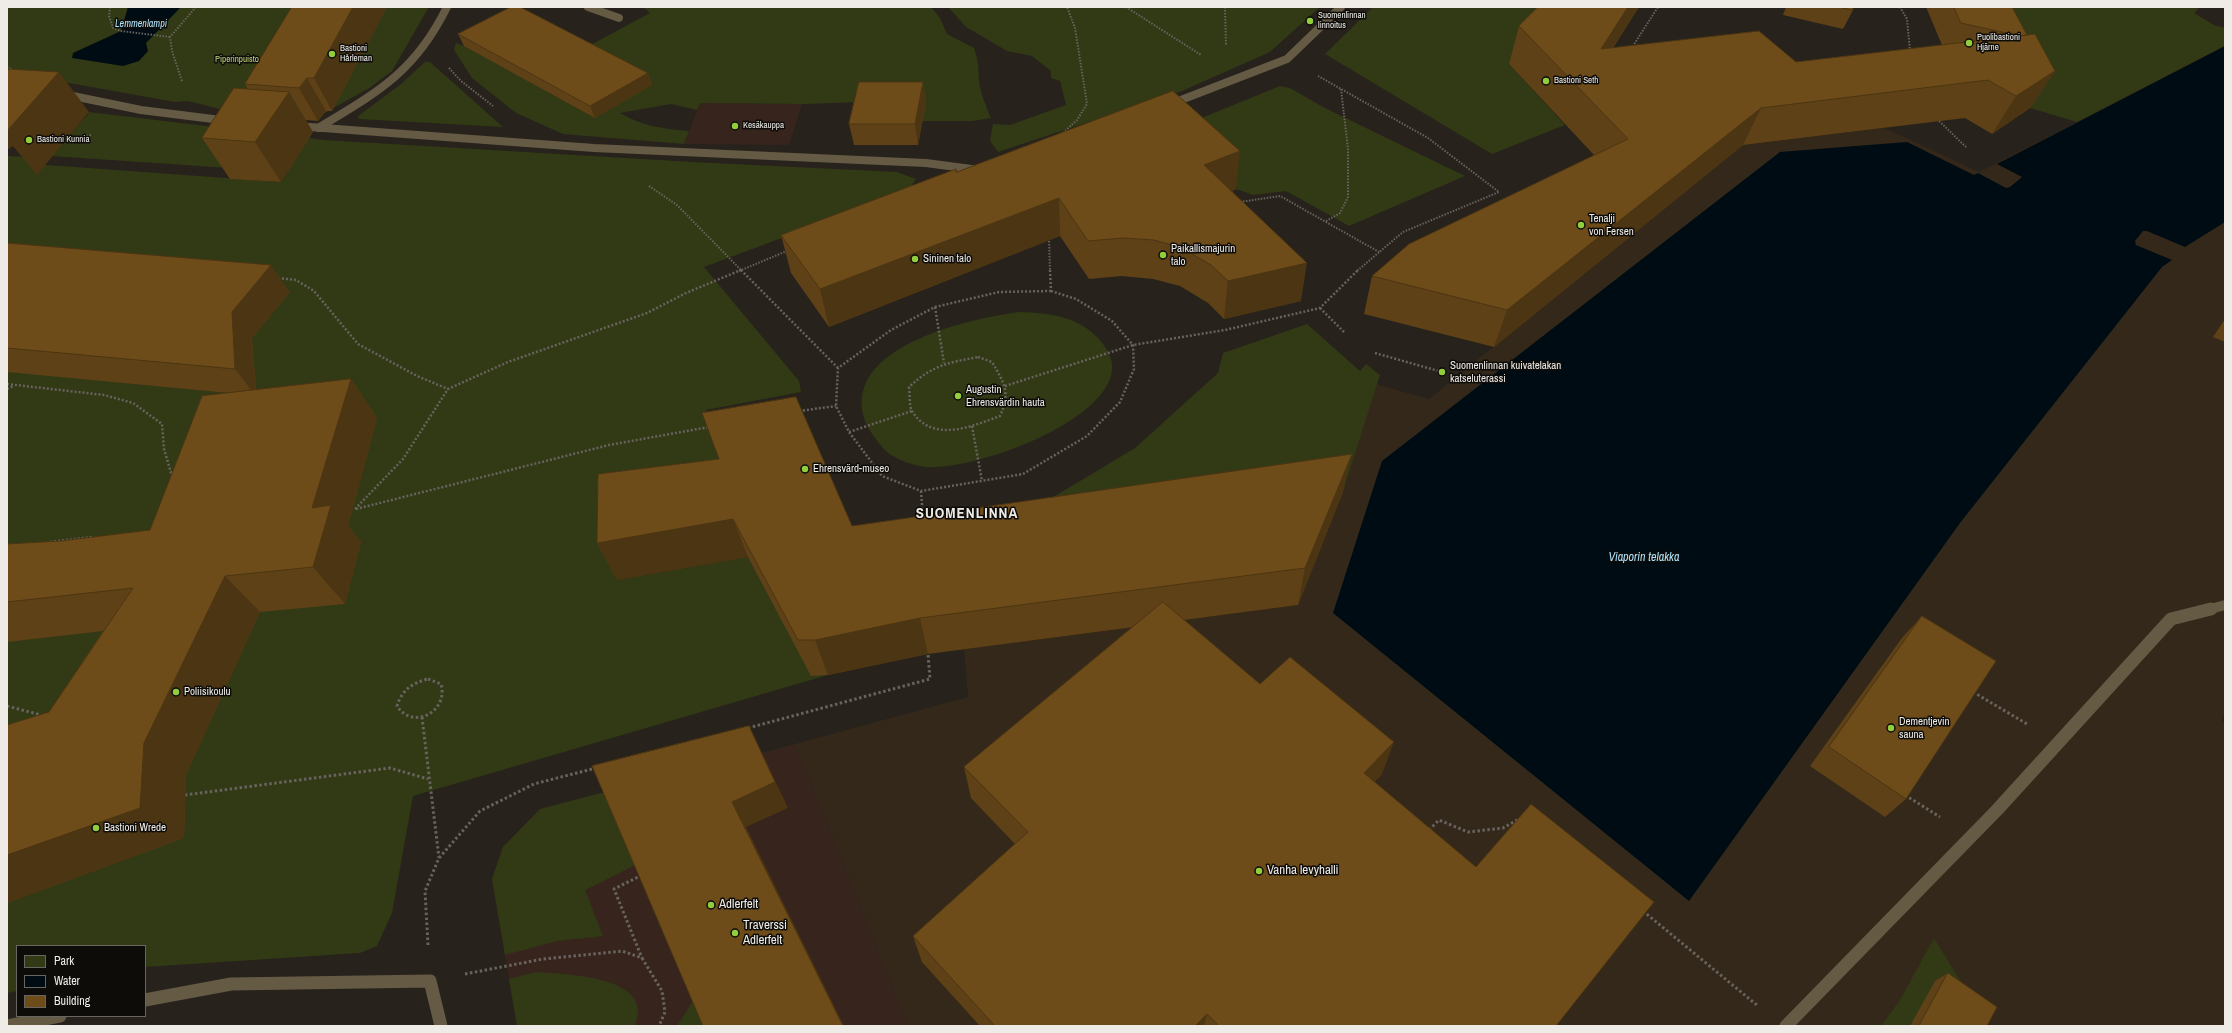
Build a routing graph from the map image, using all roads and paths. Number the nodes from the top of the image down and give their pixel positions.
1 (110, 7) edge
2 (196, 7) edge
3 (447, 7) edge
4 (588, 7) edge
5 (1067, 7) edge
6 (1126, 7) edge
7 (1341, 7) edge
8 (1658, 7) edge
9 (1900, 7) edge
10 (620, 18) dead end
11 (438, 28) junction
12 (170, 37) junction
13 (172, 51) dead end
14 (1627, 55) edge
15 (1910, 58) edge
16 (1287, 59) junction
17 (1237, 79) junction
18 (1341, 88) junction
19 (57, 93) edge
20 (497, 109) dead end
21 (1158, 109) edge
22 (1933, 116) edge
23 (239, 121) edge
24 (286, 125) dead end
25 (318, 128) junction
26 (1060, 136) edge
27 (66, 140) dead end
28 (74, 140) dead end
29 (1967, 148) dead end
30 (988, 171) edge
31 (645, 183) dead end
32 (1233, 203) edge
33 (1326, 221) junction
34 (1046, 233) edge
35 (791, 249) edge
36 (1379, 252) junction
37 (740, 270) junction
38 (273, 277) dead end
39 (1051, 291) junction
40 (935, 307) junction
41 (1320, 308) junction
42 (1344, 332) dead end
43 (1133, 345) junction
44 (1376, 354) dead end
45 (944, 363) junction
46 (838, 368) junction
47 (1442, 372) dead end
48 (7, 384) edge
49 (14, 386) junction
50 (1005, 386) junction
51 (448, 388) junction
52 (7, 389) edge
53 (836, 406) junction
54 (797, 411) edge
55 (912, 411) junction
56 (972, 426) junction
57 (711, 427) edge
58 (849, 432) junction
59 (174, 481) edge
60 (982, 481) junction
61 (921, 491) junction
62 (355, 509) junction
63 (347, 510) dead end
64 (923, 523) edge
65 (100, 536) edge
66 (46, 542) edge
67 (2225, 605) edge
68 (928, 654) edge
69 (1969, 690) edge
70 (7, 706) edge
71 (45, 716) edge
72 (422, 717) junction
73 (742, 730) edge
74 (2058, 743) junction
75 (601, 766) edge
76 (428, 779) junction
77 (1901, 793) edge
78 (185, 795) dead end
79 (1521, 817) edge
80 (1424, 836) edge
81 (1971, 837) junction
82 (439, 858) junction
83 (646, 873) edge
84 (1642, 910) edge
85 (642, 958) junction
86 (430, 981) junction
87 (146, 1000) edge
88 (1763, 1011) dead end
89 (55, 1017) edge
90 (7, 1026) edge
91 (441, 1026) edge
92 (659, 1026) edge
93 (1786, 1026) edge

1 - 12 path
2 - 12 path
3 - 11 lane
4 - 10 lane
5 - 26 path
6 - 17 path
7 - 16 lane
8 - 14 path
9 - 15 path
11 - 20 path
11 - 25 lane
12 - 13 path
16 - 17 lane
16 - 18 path
17 - 21 lane
18 - 33 path
18 - 36 path
19 - 23 lane
22 - 29 path
24 - 25 lane
25 - 30 lane
27 - 28 path
31 - 37 path
32 - 33 path
33 - 36 path
34 - 39 path
35 - 37 path
36 - 41 path
37 - 46 path
37 - 51 path
38 - 51 path
39 - 40 path
39 - 43 path
40 - 45 path
40 - 46 path
41 - 42 path
41 - 43 path
43 - 50 path
43 - 60 path
44 - 47 path
45 - 50 path
45 - 55 path
46 - 53 path
48 - 49 path
49 - 52 path
49 - 59 path
50 - 56 path
51 - 62 path
53 - 54 path
53 - 58 path
55 - 56 path
55 - 58 path
56 - 60 path
57 - 62 path
58 - 61 path
60 - 61 path
61 - 64 path
62 - 63 path
65 - 66 path
67 - 74 lane
68 - 73 path
69 - 74 path
70 - 71 path
72 - 72 path
72 - 76 path
74 - 81 lane
75 - 82 path
76 - 78 path
76 - 82 path
77 - 81 path
79 - 80 path
81 - 93 lane
82 - 86 path
83 - 85 path
84 - 88 path
85 - 86 path
85 - 92 path
86 - 87 lane
86 - 91 lane
89 - 90 lane

